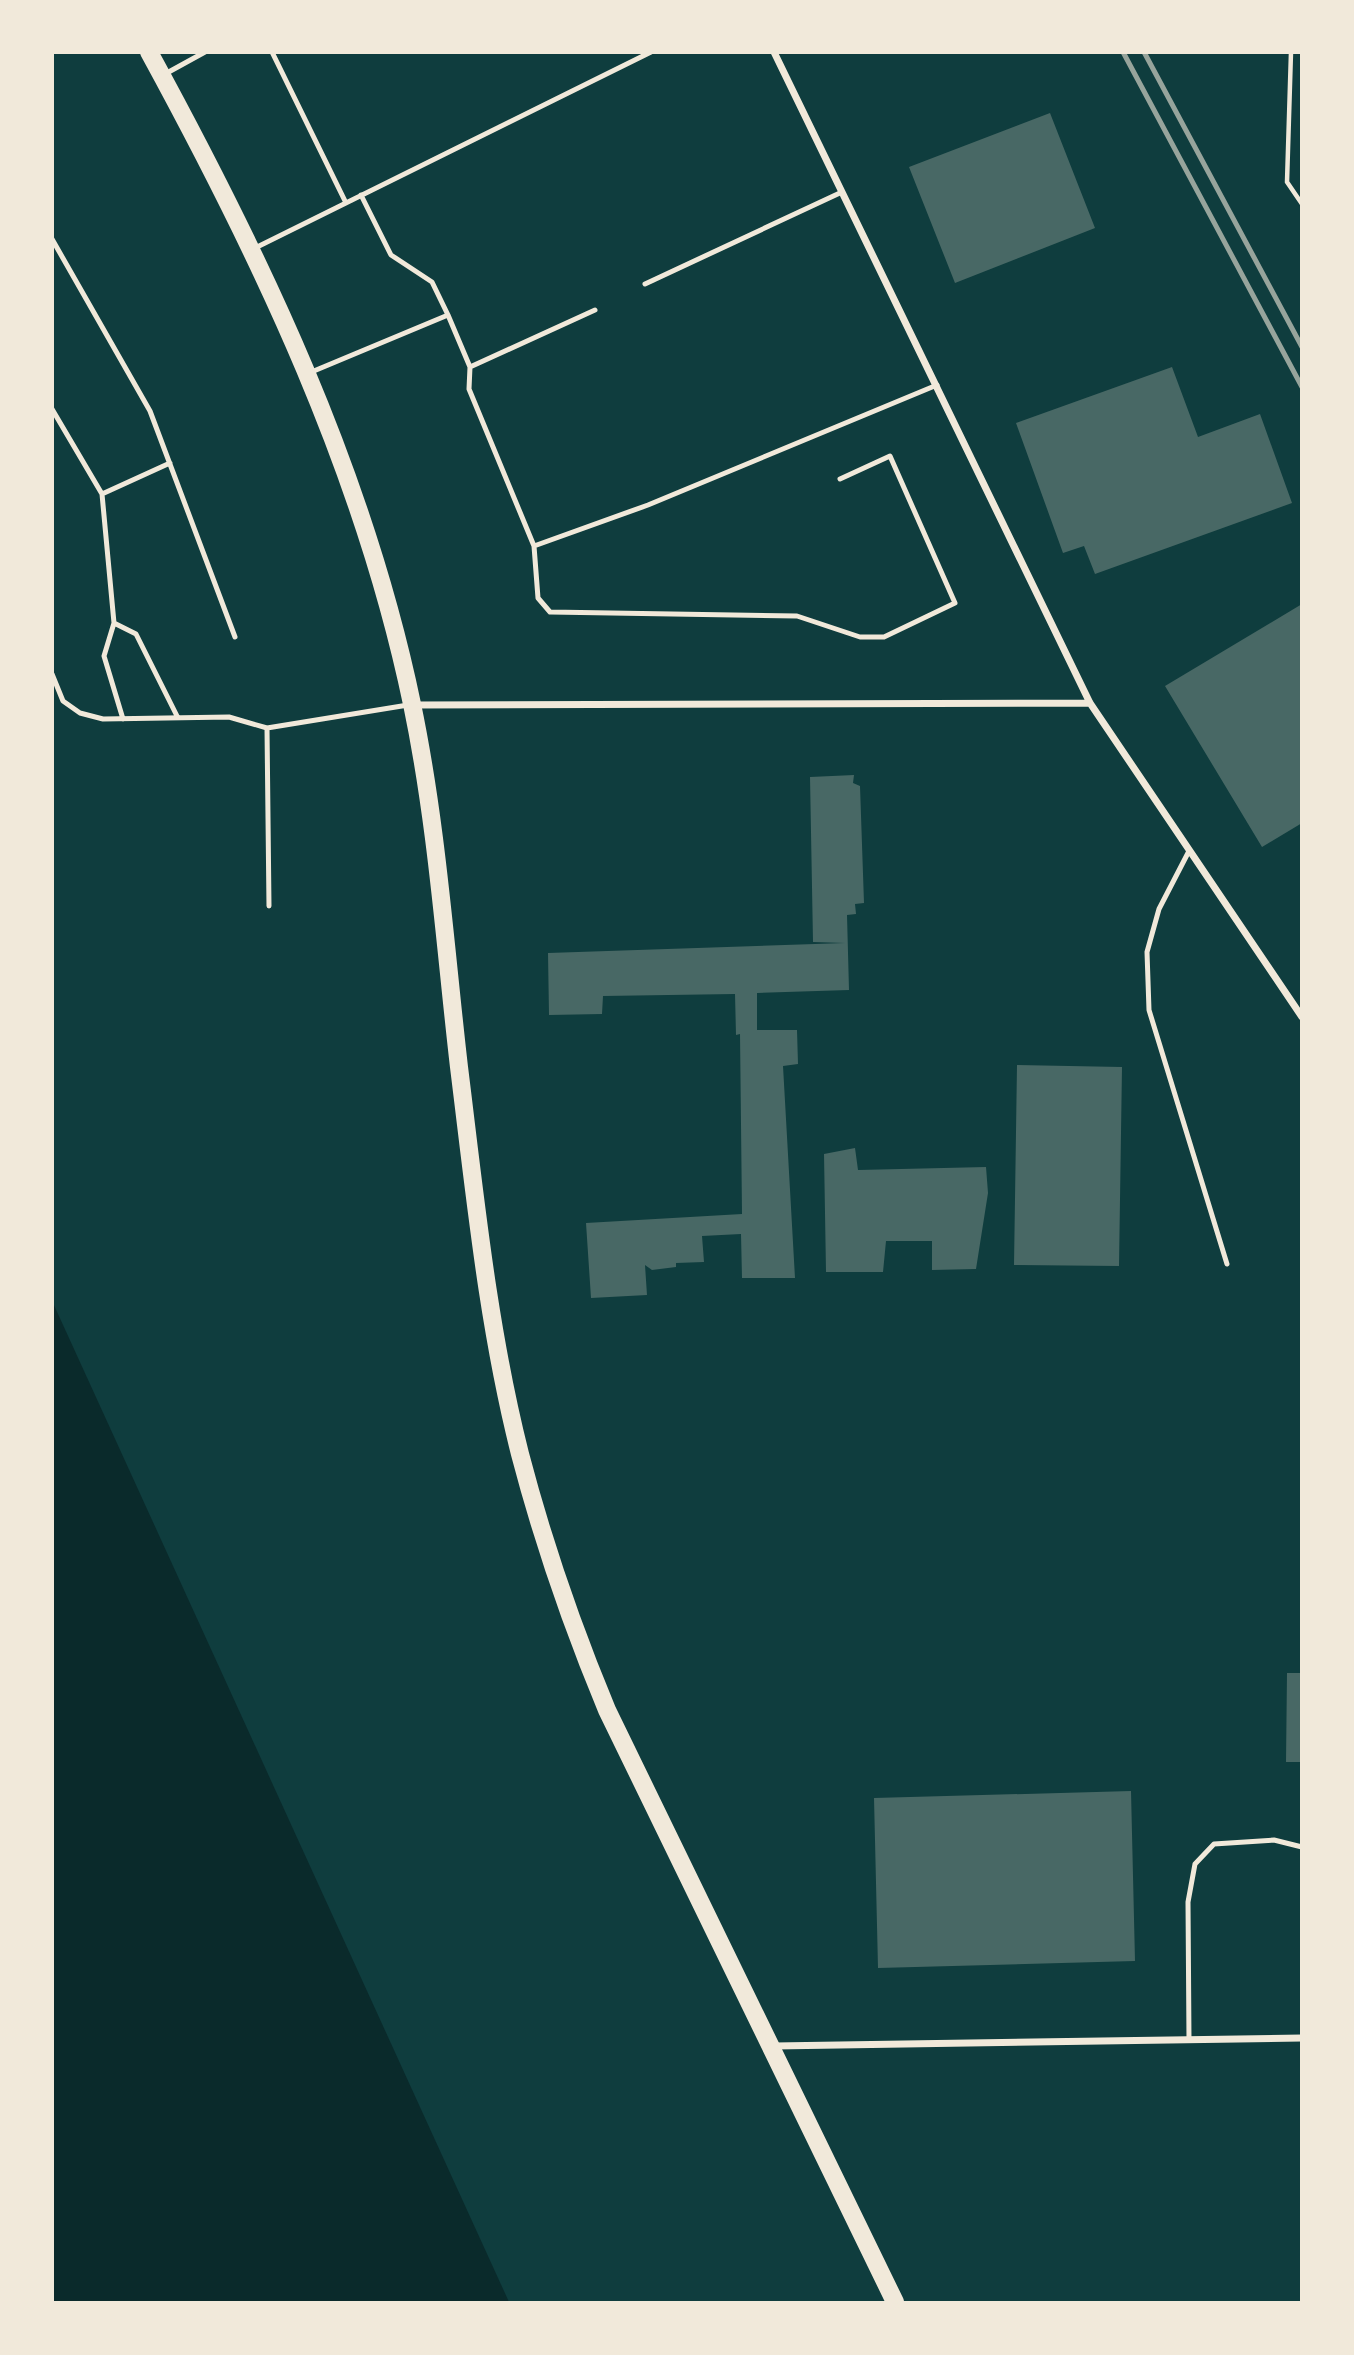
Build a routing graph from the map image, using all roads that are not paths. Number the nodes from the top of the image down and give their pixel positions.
1 (149, 52) edge
2 (205, 52) edge
3 (272, 52) edge
4 (650, 52) edge
5 (774, 52) edge
6 (162, 75) junction
7 (842, 192) junction
8 (361, 195) junction
9 (346, 203) junction
10 (52, 239) edge
11 (252, 249) junction
12 (645, 284) dead end
13 (595, 310) dead end
14 (448, 315) junction
15 (470, 366) junction
16 (308, 374) junction
17 (938, 385) junction
18 (52, 409) edge
19 (170, 463) junction
20 (840, 479) dead end
21 (102, 494) junction
22 (534, 546) junction
23 (114, 624) junction
24 (235, 637) dead end
25 (52, 674) edge
26 (1090, 703) junction
27 (412, 705) junction
28 (178, 718) junction
29 (123, 719) junction
30 (267, 728) junction
31 (1189, 851) junction
32 (269, 906) dead end
33 (1301, 1017) edge
34 (1227, 1264) dead end
35 (1301, 1847) edge
36 (1301, 2038) edge
37 (1189, 2040) junction
38 (769, 2046) junction
39 (895, 2302) edge

1 - 6 main road
2 - 6 lane
3 - 9 lane
4 - 8 lane
5 - 7 street
6 - 11 main road
7 - 12 lane
7 - 17 street
8 - 9 lane
8 - 14 lane
9 - 11 lane
10 - 19 lane
11 - 16 main road
13 - 15 lane
14 - 15 lane
14 - 16 lane
15 - 22 lane
16 - 27 main road
17 - 22 lane
17 - 26 street
18 - 21 lane
19 - 21 lane
19 - 24 lane
20 - 22 lane
21 - 23 lane
23 - 28 lane
23 - 29 lane
25 - 29 lane
26 - 27 street
26 - 31 street
27 - 30 lane
27 - 38 main road
28 - 29 lane
28 - 30 lane
30 - 32 lane
31 - 33 street
31 - 34 lane
35 - 37 lane
36 - 37 street
37 - 38 street
38 - 39 main road

